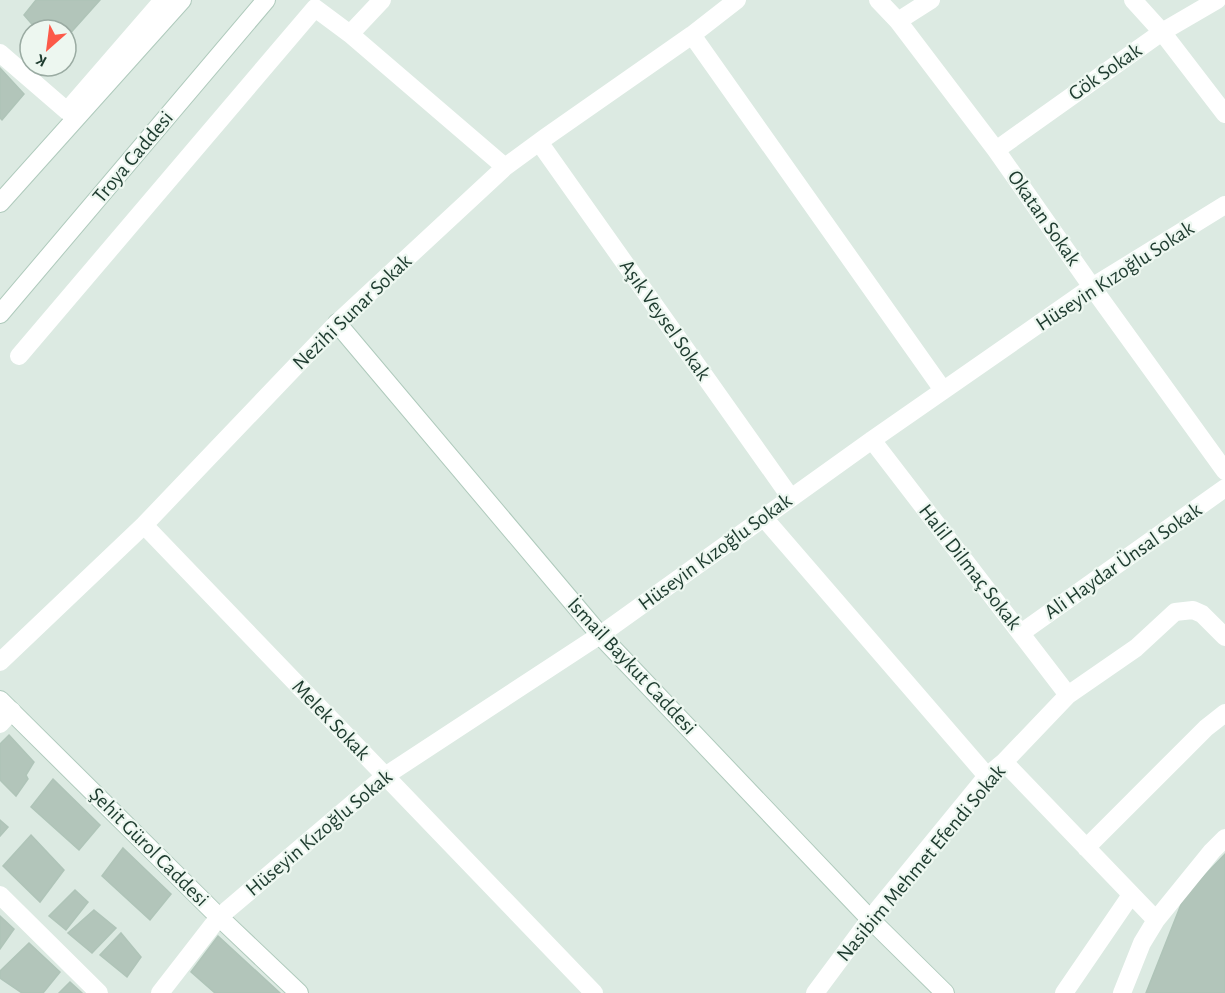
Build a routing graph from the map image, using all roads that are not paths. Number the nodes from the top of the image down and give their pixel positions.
1 (163, 0) edge
2 (182, 0) edge
3 (266, 0) edge
4 (382, 0) edge
5 (737, 0) edge
6 (878, 0) edge
7 (931, 0) edge
8 (1133, 0) edge
9 (1217, 0) edge
10 (898, 21) junction
11 (1162, 32) junction
12 (350, 34) junction
13 (692, 35) junction
14 (0, 53) edge
15 (1225, 114) edge
16 (539, 142) junction
17 (996, 150) junction
18 (505, 167) junction
19 (0, 202) edge
20 (1225, 205) edge
21 (1092, 287) junction
22 (0, 314) edge
23 (337, 322) junction
24 (19, 356) dead end
25 (944, 390) junction
26 (872, 440) junction
27 (1225, 471) edge
28 (1225, 488) edge
29 (791, 498) junction
30 (764, 518) junction
31 (144, 525) junction
32 (1021, 633) junction
33 (600, 635) junction
34 (1225, 637) edge
35 (0, 662) edge
36 (1068, 695) junction
37 (4, 712) edge
38 (1225, 713) edge
39 (1004, 762) junction
40 (385, 776) junction
41 (987, 776) junction
42 (1225, 838) edge
43 (1086, 848) junction
44 (0, 895) edge
45 (1131, 895) junction
46 (219, 918) junction
47 (870, 919) junction
48 (1156, 921) junction
49 (99, 993) edge
50 (160, 993) edge
51 (299, 993) edge
52 (594, 993) edge
53 (815, 993) edge
54 (945, 993) edge
55 (1064, 993) edge
56 (1122, 993) edge

1 - 14 street
2 - 19 street
3 - 22 street, Troya Caddesi
4 - 12 street
5 - 13 street, Nezihi Sunar Sokak
6 - 10 street, Okatan Sokak
7 - 10 street
8 - 11 street
9 - 11 street, Gök Sokak
10 - 17 street, Okatan Sokak
11 - 15 street
11 - 17 street, Gök Sokak
12 - 18 street
12 - 24 street
13 - 16 street, Nezihi Sunar Sokak
13 - 25 street
16 - 18 street, Nezihi Sunar Sokak
16 - 29 street, Aşık Veysel Sokak
17 - 21 street, Okatan Sokak
18 - 23 street, Nezihi Sunar Sokak
20 - 21 street, Hüseyin Kızoğlu Sokak
21 - 25 street, Hüseyin Kızoğlu Sokak
21 - 27 street, Okatan Sokak
23 - 31 street, Nezihi Sunar Sokak
23 - 33 street, İsmail Baykut Caddesi
25 - 26 street, Hüseyin Kızoğlu Sokak
26 - 29 street, Hüseyin Kızoğlu Sokak
26 - 32 street, Halil Dilmaç Sokak
28 - 32 street, Ali Haydar Ünsal Sokak
29 - 30 street, Hüseyin Kızoğlu Sokak
30 - 33 street, Hüseyin Kızoğlu Sokak
30 - 41 street
31 - 35 street, Nezihi Sunar Sokak
31 - 40 street, Melek Sokak
32 - 36 street, Halil Dilmaç Sokak
33 - 40 street, Hüseyin Kızoğlu Sokak
33 - 47 street, İsmail Baykut Caddesi
34 - 36 street, Nasibim Mehmet Efendi Sokak
36 - 39 street, Nasibim Mehmet Efendi Sokak
37 - 46 street, Şehit Gürol Caddesi
38 - 43 street
39 - 41 street, Nasibim Mehmet Efendi Sokak
39 - 43 street
40 - 46 street, Hüseyin Kızoğlu Sokak
40 - 52 street, Melek Sokak
41 - 47 street, Nasibim Mehmet Efendi Sokak
42 - 48 street
43 - 45 street
44 - 49 street
45 - 48 street
45 - 55 street
46 - 50 street, Hüseyin Kızoğlu Sokak
46 - 51 street, Şehit Gürol Caddesi
47 - 53 street, Nasibim Mehmet Efendi Sokak
47 - 54 street, İsmail Baykut Caddesi
48 - 56 street

